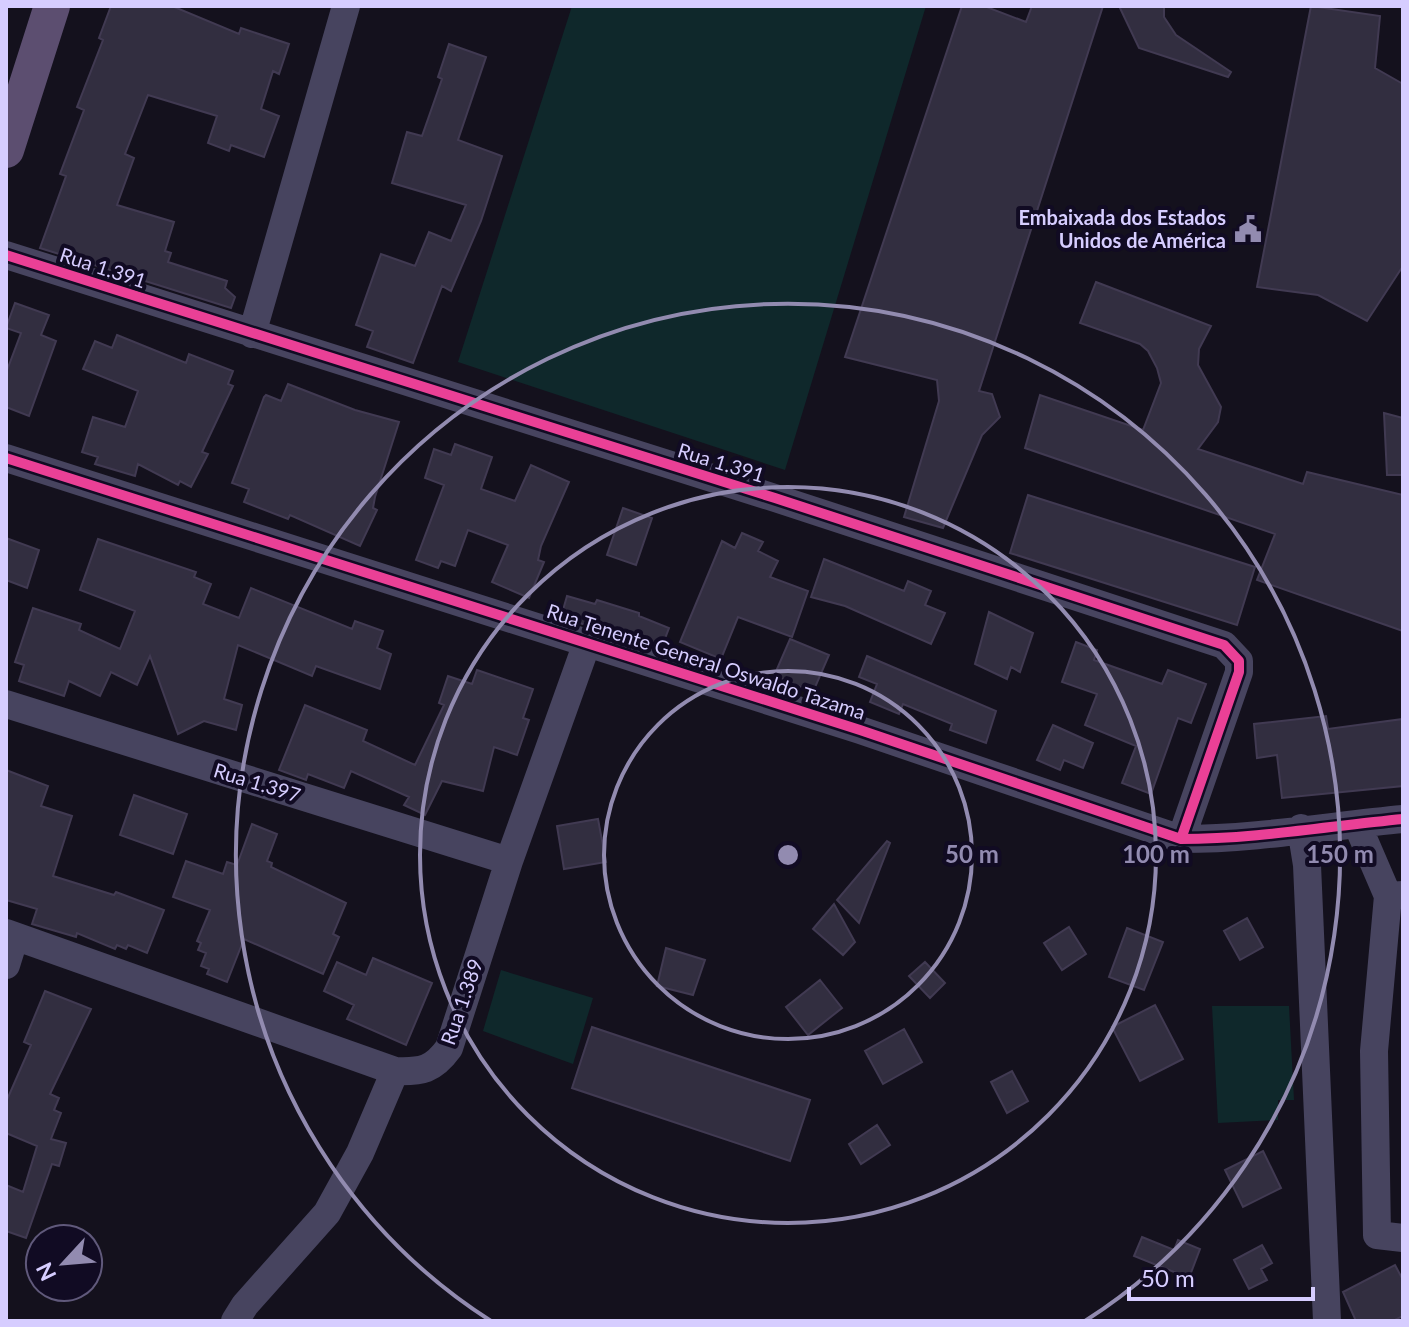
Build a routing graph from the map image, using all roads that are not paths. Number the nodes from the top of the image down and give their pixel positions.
1 (52, 6) edge
2 (346, 6) edge
3 (8, 140) edge
4 (6, 255) edge
5 (252, 334) junction
6 (6, 458) edge
7 (587, 643) junction
8 (6, 704) edge
9 (1403, 819) edge
10 (1357, 824) junction
11 (1301, 828) junction
12 (1181, 839) junction
13 (509, 861) junction
14 (1396, 896) edge
15 (11, 934) edge
16 (6, 965) edge
17 (395, 1071) junction
18 (1403, 1238) edge
19 (235, 1321) edge
20 (1327, 1321) edge

1 - 3 main road
2 - 5 street
4 - 5 street, Rua 1.391
5 - 12 street, Rua 1.391
6 - 7 street, Rua Tenente General Oswaldo Tazama
7 - 12 street, Rua Tenente General Oswaldo Tazama
7 - 13 street, Rua 1.389
8 - 13 street, Rua 1.397
9 - 10 street, Rua Tenente General Oswaldo Tazama
10 - 11 street, Rua Tenente General Oswaldo Tazama
10 - 14 street
11 - 12 street, Rua Tenente General Oswaldo Tazama
11 - 20 street
13 - 17 street, Rua 1.389
14 - 18 street
15 - 16 street
15 - 17 street, Rua 1.389
17 - 19 street

